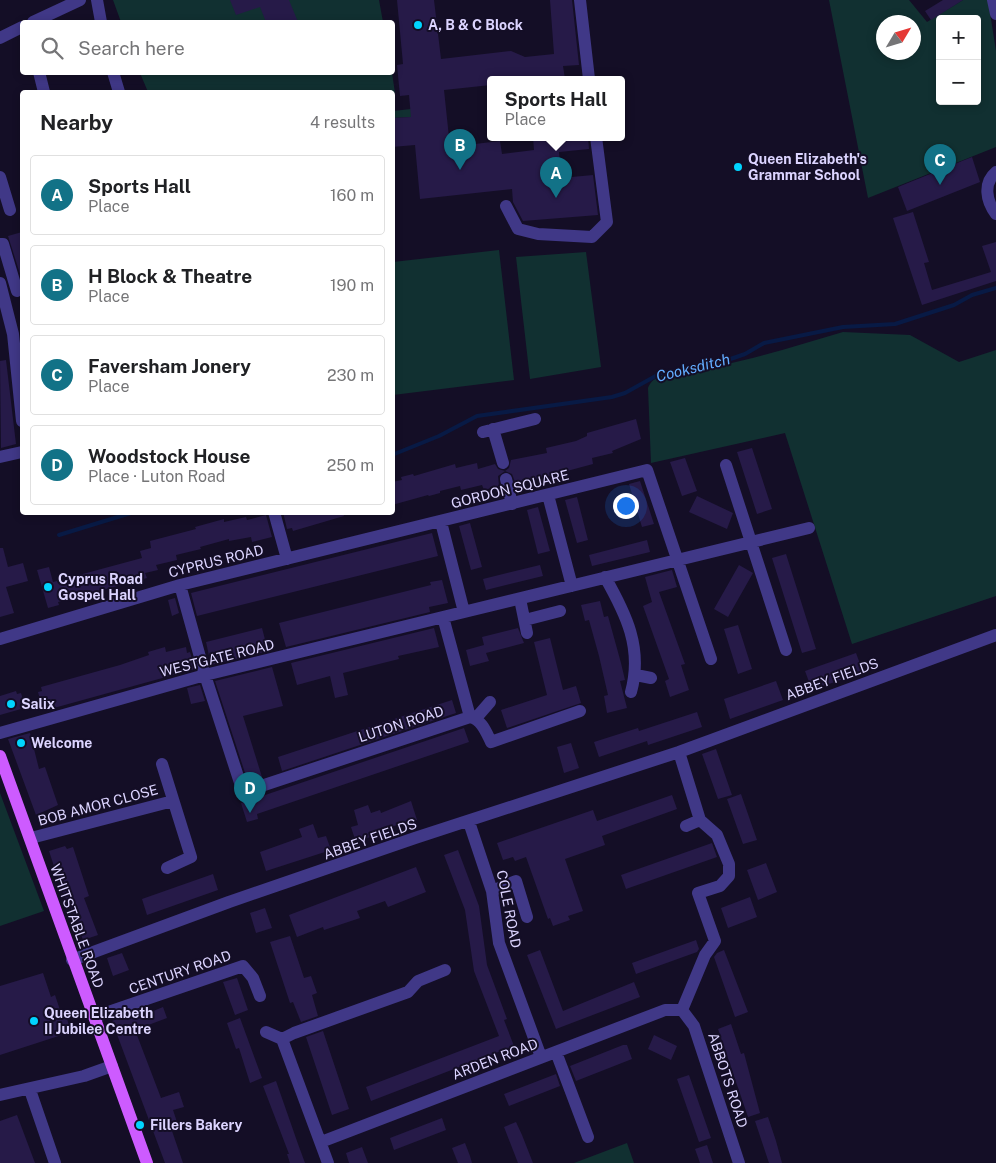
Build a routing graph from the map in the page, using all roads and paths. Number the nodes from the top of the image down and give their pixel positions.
1 (80, 0) edge
2 (96, 0) edge
3 (580, 0) edge
4 (993, 0) edge
5 (996, 14) edge
6 (52, 18) edge
7 (101, 20) edge
8 (20, 28) edge
9 (0, 38) edge
10 (40, 75) edge
11 (114, 75) edge
12 (590, 76) edge
13 (44, 90) edge
14 (119, 90) edge
15 (597, 141) edge
16 (996, 172) edge
17 (0, 177) edge
18 (3, 196) edge
19 (506, 206) dead end
20 (10, 210) dead end
21 (996, 214) edge
22 (0, 244) edge
23 (0, 283) edge
24 (20, 291) edge
25 (3, 296) junction
26 (18, 351) edge
27 (20, 386) edge
28 (535, 419) dead end
29 (20, 452) edge
30 (0, 457) edge
31 (503, 462) dead end
32 (726, 465) dead end
33 (506, 479) dead end
34 (548, 495) junction
35 (512, 504) junction
36 (275, 515) edge
37 (441, 522) junction
38 (809, 528) dead end
39 (752, 542) junction
40 (287, 559) junction
41 (678, 560) junction
42 (605, 577) junction
43 (180, 585) junction
44 (572, 586) junction
45 (520, 599) junction
46 (560, 611) dead end
47 (464, 612) junction
48 (443, 617) junction
49 (996, 635) edge
50 (0, 640) edge
51 (786, 650) dead end
52 (711, 660) dead end
53 (205, 675) junction
54 (636, 675) junction
55 (651, 678) dead end
56 (631, 692) dead end
57 (490, 702) dead end
58 (580, 711) dead end
59 (473, 718) junction
60 (0, 733) edge
61 (679, 752) junction
62 (0, 756) edge
63 (162, 764) dead end
64 (173, 800) junction
65 (700, 820) junction
66 (469, 822) junction
67 (686, 826) dead end
68 (31, 838) junction
69 (167, 868) dead end
70 (492, 891) junction
71 (527, 917) dead end
72 (72, 960) junction
73 (445, 970) dead end
74 (260, 996) dead end
75 (682, 1010) junction
76 (94, 1017) junction
77 (266, 1032) dead end
78 (282, 1039) junction
79 (556, 1052) junction
80 (541, 1057) junction
81 (112, 1066) junction
82 (30, 1090) junction
83 (0, 1095) edge
84 (588, 1137) dead end
85 (321, 1142) junction
86 (55, 1163) edge
87 (147, 1163) edge
88 (328, 1163) edge
89 (739, 1163) edge

1 - 6 street
2 - 7 street
3 - 12 street
4 - 5 street
8 - 9 street
10 - 13 street
11 - 14 street
15 - 19 street
16 - 21 street
17 - 18 street
18 - 20 street
22 - 24 street
23 - 25 street
24 - 25 street
25 - 26 street
26 - 27 street
28 - 31 street
29 - 30 street
32 - 39 street
33 - 35 street
34 - 35 street, GORDON SQUARE
34 - 41 street, GORDON SQUARE
34 - 44 street
35 - 37 street, GORDON SQUARE
36 - 40 street
37 - 40 street, CYPRUS ROAD
37 - 47 street, GORDON SQUARE
38 - 39 street
39 - 41 street
39 - 51 street
40 - 43 street, CYPRUS ROAD
41 - 42 street
41 - 52 street
42 - 44 street
42 - 54 street
43 - 50 street, CYPRUS ROAD
43 - 53 street
44 - 45 street
45 - 46 street
45 - 47 street
47 - 48 street
48 - 53 street, WESTGATE ROAD
48 - 59 street
49 - 61 street, ABBEY FIELDS
53 - 59 street, LUTON ROAD
53 - 60 street, WESTGATE ROAD
54 - 55 street
54 - 56 street
57 - 59 street
58 - 59 street
61 - 65 street
61 - 66 street, ABBEY FIELDS
62 - 68 main road, WHITSTABLE ROAD
63 - 64 street, BOB AMOR CLOSE
64 - 68 street, BOB AMOR CLOSE
64 - 69 street, BOB AMOR CLOSE
65 - 67 street
65 - 75 street
66 - 70 street, COLE ROAD
66 - 72 street, ABBEY FIELDS
68 - 72 main road, WHITSTABLE ROAD
70 - 71 street
70 - 80 street, COLE ROAD
72 - 76 main road, WHITSTABLE ROAD
73 - 78 street
74 - 76 street, CENTURY ROAD
75 - 79 street, ARDEN ROAD
75 - 89 street, ABBOTS ROAD
76 - 81 main road, WHITSTABLE ROAD
77 - 78 street
78 - 85 street
79 - 80 street, ARDEN ROAD
79 - 84 street
80 - 85 street, ARDEN ROAD
81 - 82 street
81 - 87 main road, WHITSTABLE ROAD
82 - 83 street
82 - 86 street
85 - 88 street

